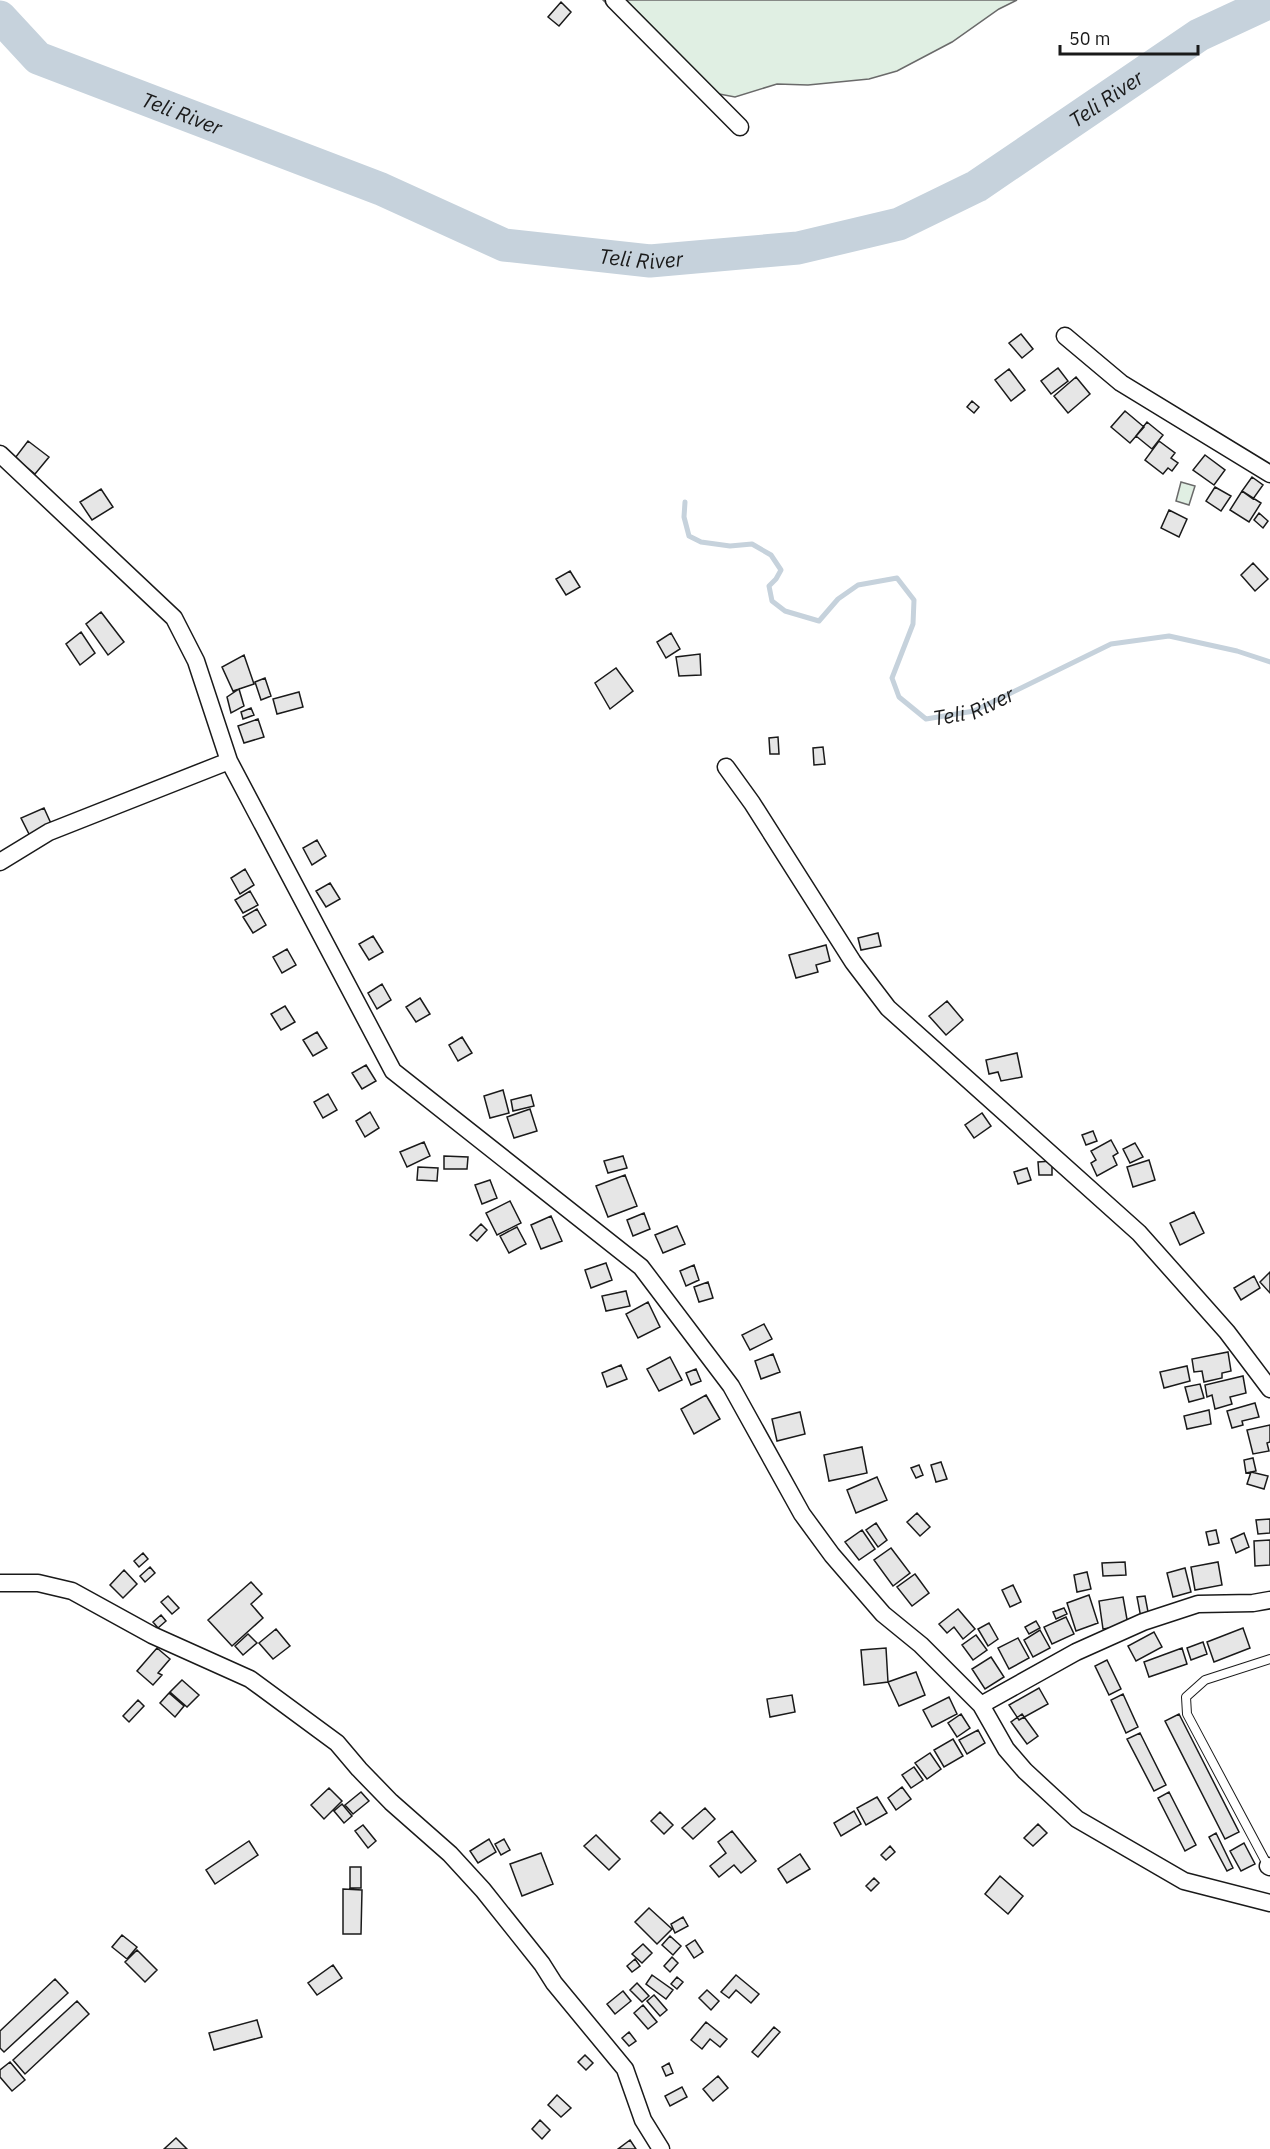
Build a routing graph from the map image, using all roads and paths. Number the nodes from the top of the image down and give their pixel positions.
1 (614, 0) edge
2 (740, 126) dead end
3 (1065, 336) dead end
4 (0, 454) edge
5 (1270, 474) edge
6 (229, 761) junction
7 (726, 767) dead end
8 (0, 862) edge
9 (1270, 1389) edge
10 (0, 1583) edge
11 (1270, 1600) edge
12 (1270, 1659) edge
13 (981, 1705) junction
14 (1269, 1866) edge
15 (1270, 1903) edge
16 (661, 2149) edge

1 - 2 street
3 - 5 street
4 - 6 street
6 - 8 street
6 - 13 street
7 - 9 street
10 - 16 street
11 - 13 street
12 - 14 lane
13 - 15 street

